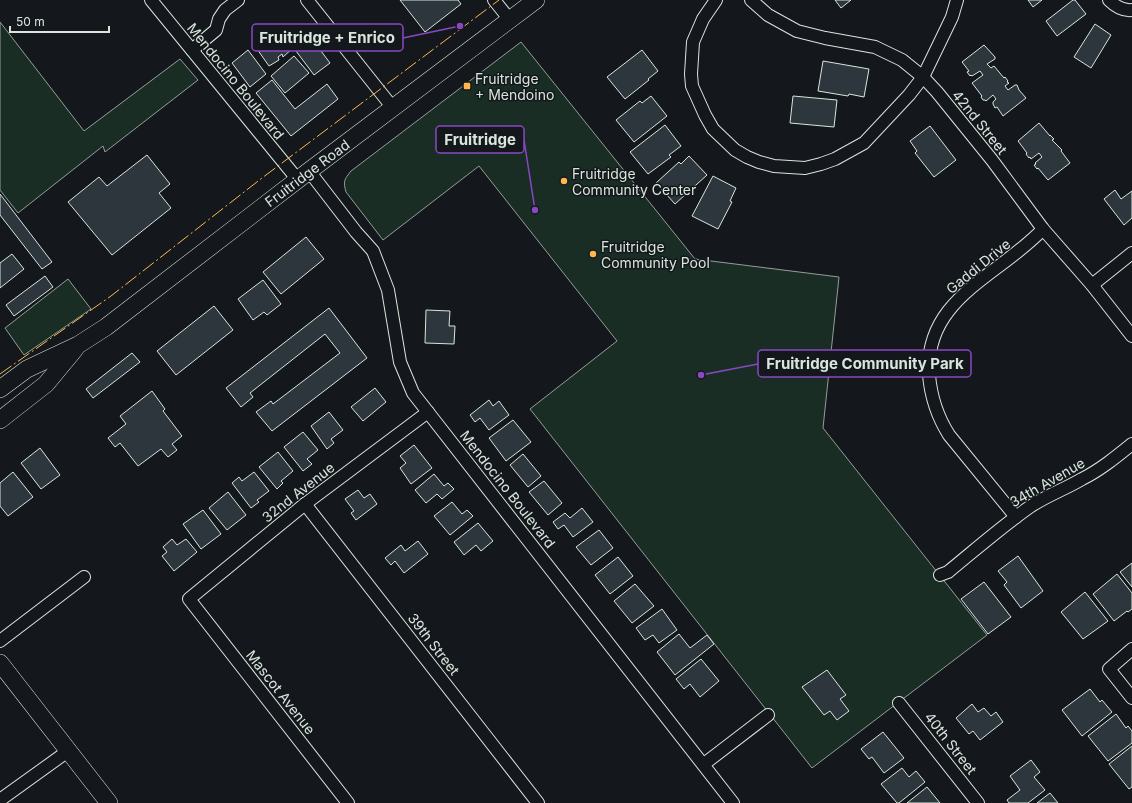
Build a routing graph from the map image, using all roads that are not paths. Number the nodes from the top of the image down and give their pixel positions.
1 (151, 0) edge
2 (238, 0) edge
3 (307, 0) edge
4 (494, 0) edge
5 (536, 0) edge
6 (716, 0) edge
7 (750, 0) edge
8 (957, 0) edge
9 (1109, 0) edge
10 (1132, 10) edge
11 (510, 20) junction
12 (192, 50) junction
13 (922, 77) junction
14 (393, 108) junction
15 (304, 175) junction
16 (1043, 229) junction
17 (1132, 253) edge
18 (1092, 285) junction
19 (1132, 336) edge
20 (78, 346) junction
21 (0, 390) edge
22 (428, 412) junction
23 (0, 420) edge
24 (1132, 444) edge
25 (305, 504) junction
26 (1016, 517) junction
27 (940, 575) dead end
28 (84, 577) dead end
29 (190, 599) joint
30 (0, 642) edge
31 (1132, 649) edge
32 (0, 663) edge
33 (1132, 698) edge
34 (899, 702) dead end
35 (768, 715) dead end
36 (68, 751) junction
37 (704, 764) junction
38 (0, 800) edge
39 (109, 803) edge
40 (348, 803) edge
41 (538, 803) edge
42 (733, 803) edge
43 (978, 803) edge

1 - 12 street, Mendocino Boulevard
2 - 12 street
3 - 14 street
4 - 11 street
5 - 11 main road, Fruitridge Road
6 - 13 street
7 - 13 street, 42nd Street
8 - 13 street
9 - 10 street
11 - 14 main road, Fruitridge Road
12 - 15 street, Mendocino Boulevard
13 - 16 street, 42nd Street
14 - 15 main road, Fruitridge Road
15 - 20 main road, Fruitridge Road
15 - 22 street, Mendocino Boulevard
16 - 18 street, 42nd Street
16 - 26 street, Gaddi Drive
17 - 18 street
18 - 19 street, 42nd Street
20 - 21 main road, Fruitridge Road
20 - 23 main road, Fruitridge Road
22 - 25 street, 32nd Avenue
22 - 37 street, Mendocino Boulevard
24 - 26 street, 34th Avenue
25 - 29 street, 32nd Avenue
25 - 41 street, 39th Street
26 - 27 street, 34th Avenue
28 - 30 street
29 - 40 street, Mascot Avenue
31 - 33 street
32 - 36 main road
34 - 43 street, 40th Street
35 - 37 street
36 - 38 street
36 - 39 main road
37 - 42 street, Mendocino Boulevard

